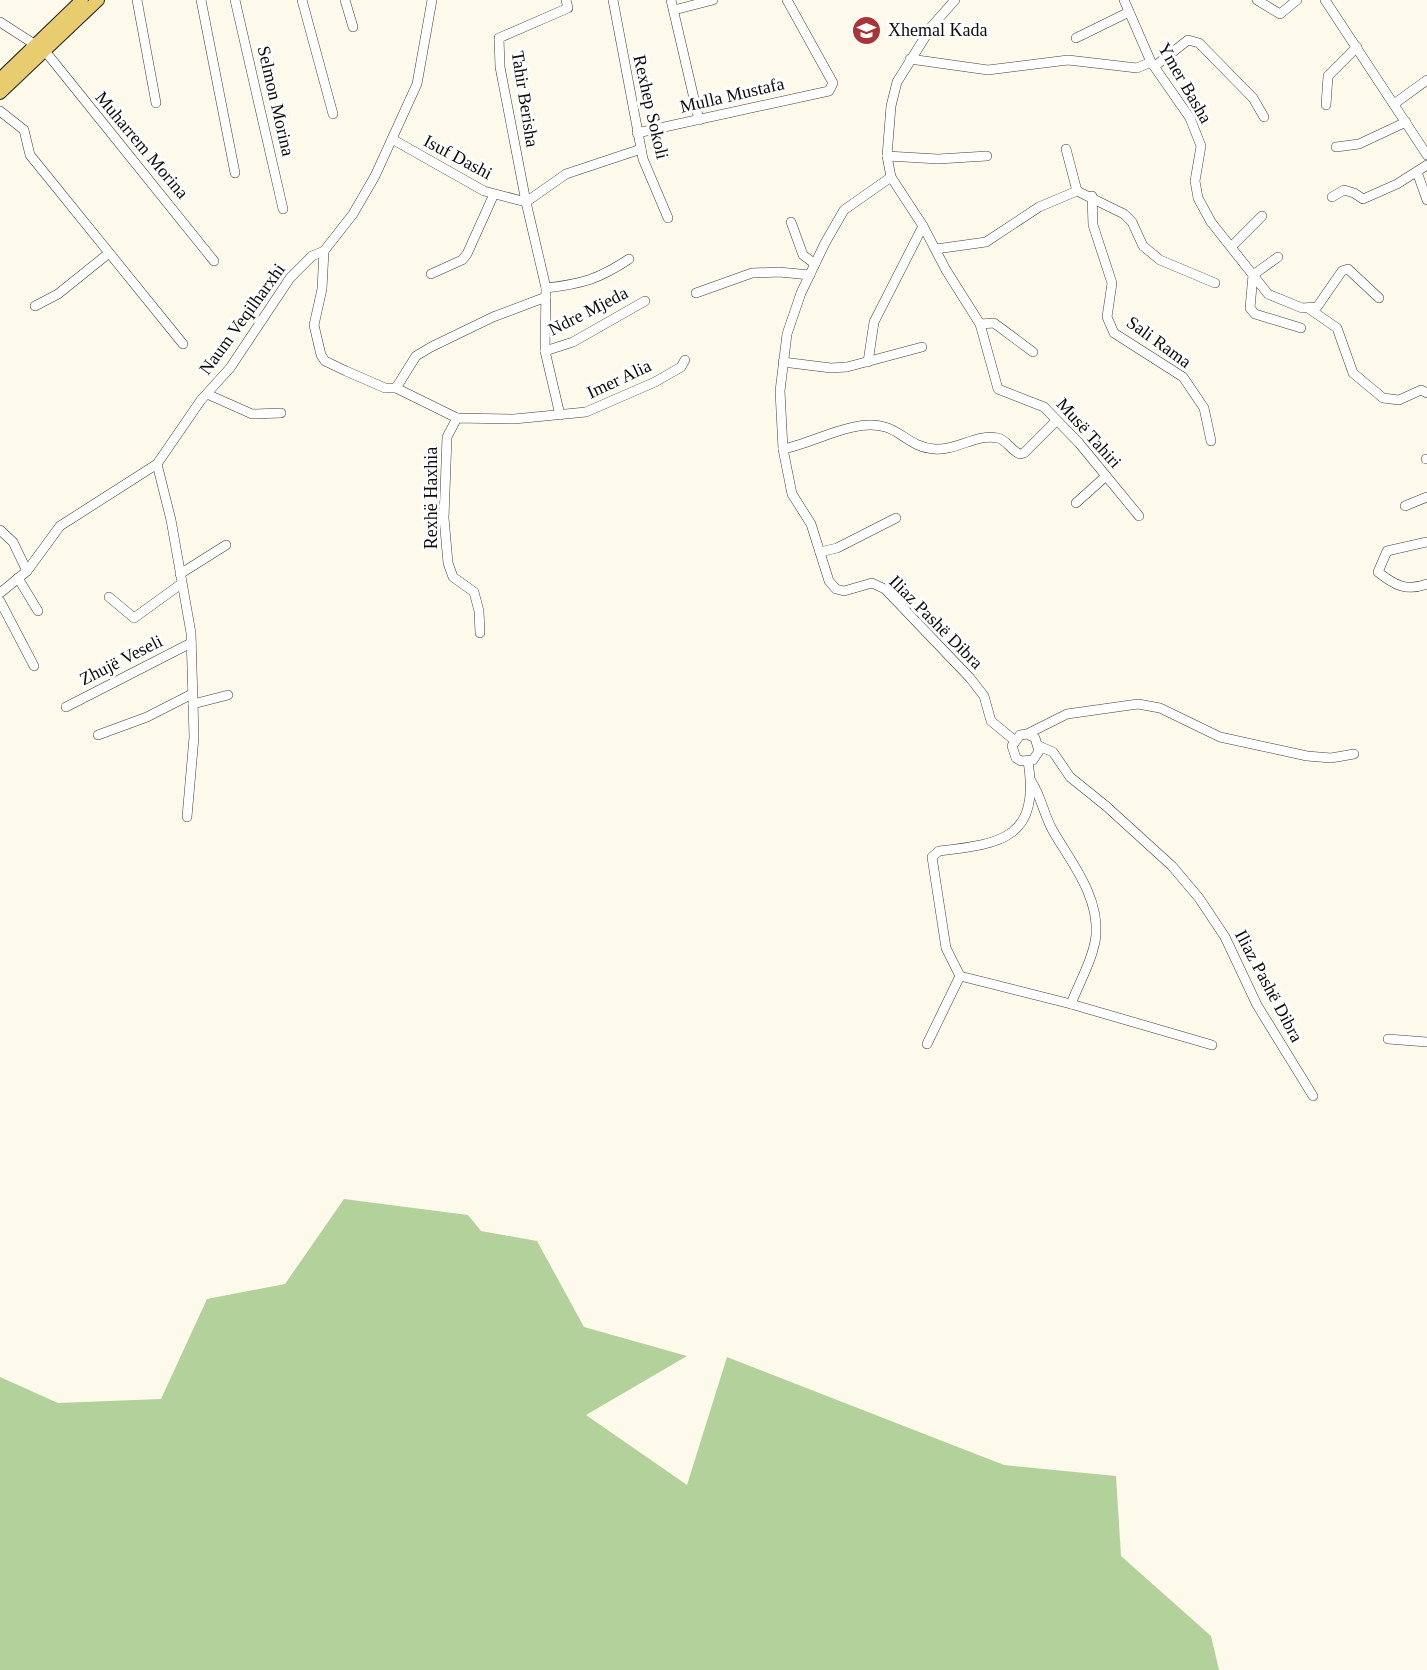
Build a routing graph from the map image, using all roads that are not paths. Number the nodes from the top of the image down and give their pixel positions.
1 (82, 0) edge
2 (98, 0) edge
3 (137, 0) edge
4 (201, 0) edge
5 (235, 0) edge
6 (302, 0) edge
7 (345, 0) edge
8 (432, 0) edge
9 (566, 0) edge
10 (613, 0) edge
11 (713, 0) edge
12 (787, 0) edge
13 (955, 0) edge
14 (1125, 0) edge
15 (1257, 0) edge
16 (1297, 0) edge
17 (1325, 0) edge
18 (673, 5) edge
19 (1130, 12) junction
20 (0, 22) edge
21 (353, 27) dead end
22 (1076, 38) dead end
23 (1357, 47) junction
24 (40, 48) junction
25 (910, 59) junction
26 (1153, 64) junction
27 (0, 79) edge
28 (1427, 80) edge
29 (0, 93) edge
30 (156, 103) dead end
31 (1394, 104) junction
32 (1326, 105) dead end
33 (0, 111) edge
34 (333, 114) dead end
35 (1264, 117) dead end
36 (699, 120) junction
37 (1406, 122) junction
38 (637, 133) junction
39 (392, 139) junction
40 (1336, 147) dead end
41 (1066, 148) dead end
42 (641, 149) junction
43 (1427, 154) edge
44 (887, 156) junction
45 (987, 156) dead end
46 (1427, 165) edge
47 (1417, 172) junction
48 (235, 173) dead end
49 (891, 177) junction
50 (1077, 191) junction
51 (494, 194) junction
52 (1092, 196) junction
53 (1332, 197) dead end
54 (1427, 200) edge
55 (526, 202) junction
56 (283, 209) dead end
57 (1262, 216) dead end
58 (668, 218) dead end
59 (791, 222) dead end
60 (923, 226) junction
61 (1232, 246) junction
62 (936, 249) junction
63 (324, 251) junction
64 (110, 253) junction
65 (1278, 257) dead end
66 (629, 259) dead end
67 (214, 261) dead end
68 (815, 264) junction
69 (431, 274) dead end
70 (810, 275) junction
71 (1253, 275) junction
72 (1215, 283) dead end
73 (546, 293) junction
74 (696, 293) dead end
75 (1380, 298) dead end
76 (645, 301) dead end
77 (35, 306) dead end
78 (1308, 308) junction
79 (980, 324) junction
80 (1301, 328) dead end
81 (183, 344) dead end
82 (922, 347) dead end
83 (545, 351) junction
84 (1033, 352) dead end
85 (685, 360) dead end
86 (783, 362) junction
87 (868, 362) junction
88 (396, 388) junction
89 (1427, 393) edge
90 (207, 394) junction
91 (281, 413) dead end
92 (560, 416) junction
93 (456, 418) junction
94 (1056, 421) junction
95 (1211, 441) dead end
96 (783, 449) junction
97 (158, 464) junction
98 (1106, 476) junction
99 (1427, 497) edge
100 (1076, 503) dead end
101 (1406, 506) dead end
102 (1139, 516) dead end
103 (896, 518) dead end
104 (0, 530) edge
105 (1427, 542) edge
106 (226, 544) dead end
107 (820, 552) junction
108 (27, 571) junction
109 (18, 578) junction
110 (180, 579) junction
111 (1427, 584) edge
112 (0, 594) edge
113 (109, 597) dead end
114 (0, 601) edge
115 (38, 611) dead end
116 (480, 633) dead end
117 (191, 643) junction
118 (34, 666) dead end
119 (192, 694) junction
120 (228, 695) dead end
121 (193, 704) junction
122 (66, 707) dead end
123 (1028, 734) junction
124 (98, 735) dead end
125 (1014, 740) junction
126 (1039, 746) junction
127 (1354, 754) dead end
128 (1028, 762) junction
129 (1031, 781) junction
130 (187, 817) dead end
131 (960, 976) junction
132 (1071, 1004) junction
133 (1388, 1040) dead end
134 (1427, 1042) edge
135 (927, 1044) dead end
136 (1212, 1045) dead end
137 (1313, 1096) dead end

1 - 24 main road
2 - 24 main road
3 - 30 street
4 - 48 street
5 - 56 street, Selmon Morina
6 - 34 street
7 - 21 street
8 - 39 street, Naum Veqilharxhi
9 - 55 street, Tahir Berisha
10 - 38 street, Rexhep Sokoli
11 - 18 street
12 - 36 street, Mulla Mustafa
13 - 25 street, Musë Tahiri
14 - 19 street, Ymer Basha
15 - 16 street
17 - 23 street
18 - 36 street
19 - 22 street
19 - 26 street, Ymer Basha
20 - 24 street, Muharrem Morina
23 - 31 street
23 - 32 street
24 - 27 main road
24 - 29 main road
24 - 67 street, Muharrem Morina
25 - 26 street
25 - 44 street, Musë Tahiri
26 - 35 street
26 - 61 street, Ymer Basha
28 - 31 street
31 - 37 street
33 - 64 street
36 - 38 street, Mulla Mustafa
37 - 40 street
37 - 43 street
38 - 42 street, Rexhep Sokoli
39 - 51 street, Isuf Dashi
39 - 63 street, Naum Veqilharxhi
41 - 50 street
42 - 55 street
42 - 58 street, Rexhep Sokoli
44 - 45 street
44 - 49 street, Musë Tahiri
46 - 47 street
47 - 53 street
47 - 54 street
49 - 60 street, Musë Tahiri
49 - 68 street, Iliaz Pashë Dibra
50 - 52 street
50 - 62 street
51 - 55 street, Isuf Dashi
51 - 69 street
52 - 72 street
52 - 95 street, Sali Rama
55 - 73 street, Tahir Berisha
57 - 61 street
59 - 68 street
60 - 62 street, Musë Tahiri
60 - 87 street
61 - 71 street, Ymer Basha
62 - 79 street, Musë Tahiri
63 - 88 street
63 - 90 street, Naum Veqilharxhi
64 - 77 street
64 - 81 street
65 - 71 street
66 - 73 street
68 - 70 street, Iliaz Pashë Dibra
70 - 74 street
70 - 86 street, Iliaz Pashë Dibra
71 - 78 street, Ymer Basha
71 - 80 street
73 - 83 street, Tahir Berisha
73 - 88 street
75 - 78 street
76 - 83 street, Ndre Mjeda
78 - 89 street, Ymer Basha
79 - 84 street
79 - 94 street, Musë Tahiri
82 - 87 street
83 - 92 street, Tahir Berisha
85 - 92 street, Imer Alia
86 - 87 street
86 - 96 street, Iliaz Pashë Dibra
88 - 93 street
90 - 91 street
90 - 97 street, Naum Veqilharxhi
92 - 93 street
93 - 116 street, Rexhë Haxhia
94 - 96 street
94 - 98 street, Musë Tahiri
96 - 107 street, Iliaz Pashë Dibra
97 - 108 street
97 - 110 street, Zhujë Veseli
98 - 100 street
98 - 102 street, Musë Tahiri
99 - 101 street
103 - 107 street
104 - 108 street
105 - 111 street
106 - 110 street, Zhujë Veseli
107 - 125 street, Iliaz Pashë Dibra
108 - 109 street
109 - 112 street
109 - 115 street
110 - 113 street, Zhujë Veseli
110 - 117 street, Zhujë Veseli
114 - 118 street
117 - 119 street, Zhujë Veseli
117 - 122 street, Zhujë Veseli
119 - 121 street, Zhujë Veseli
119 - 124 street
120 - 121 street
121 - 130 street, Zhujë Veseli
123 - 125 street
123 - 126 street, Iliaz Pashë Dibra
123 - 127 street
125 - 128 street, Iliaz Pashë Dibra
126 - 128 street
126 - 137 street, Iliaz Pashë Dibra
128 - 129 street, Iliaz Pashë Dibra
129 - 131 street, Iliaz Pashë Dibra
129 - 132 street, Iliaz Pashë Dibra
131 - 132 street
131 - 135 street
132 - 136 street
133 - 134 street

